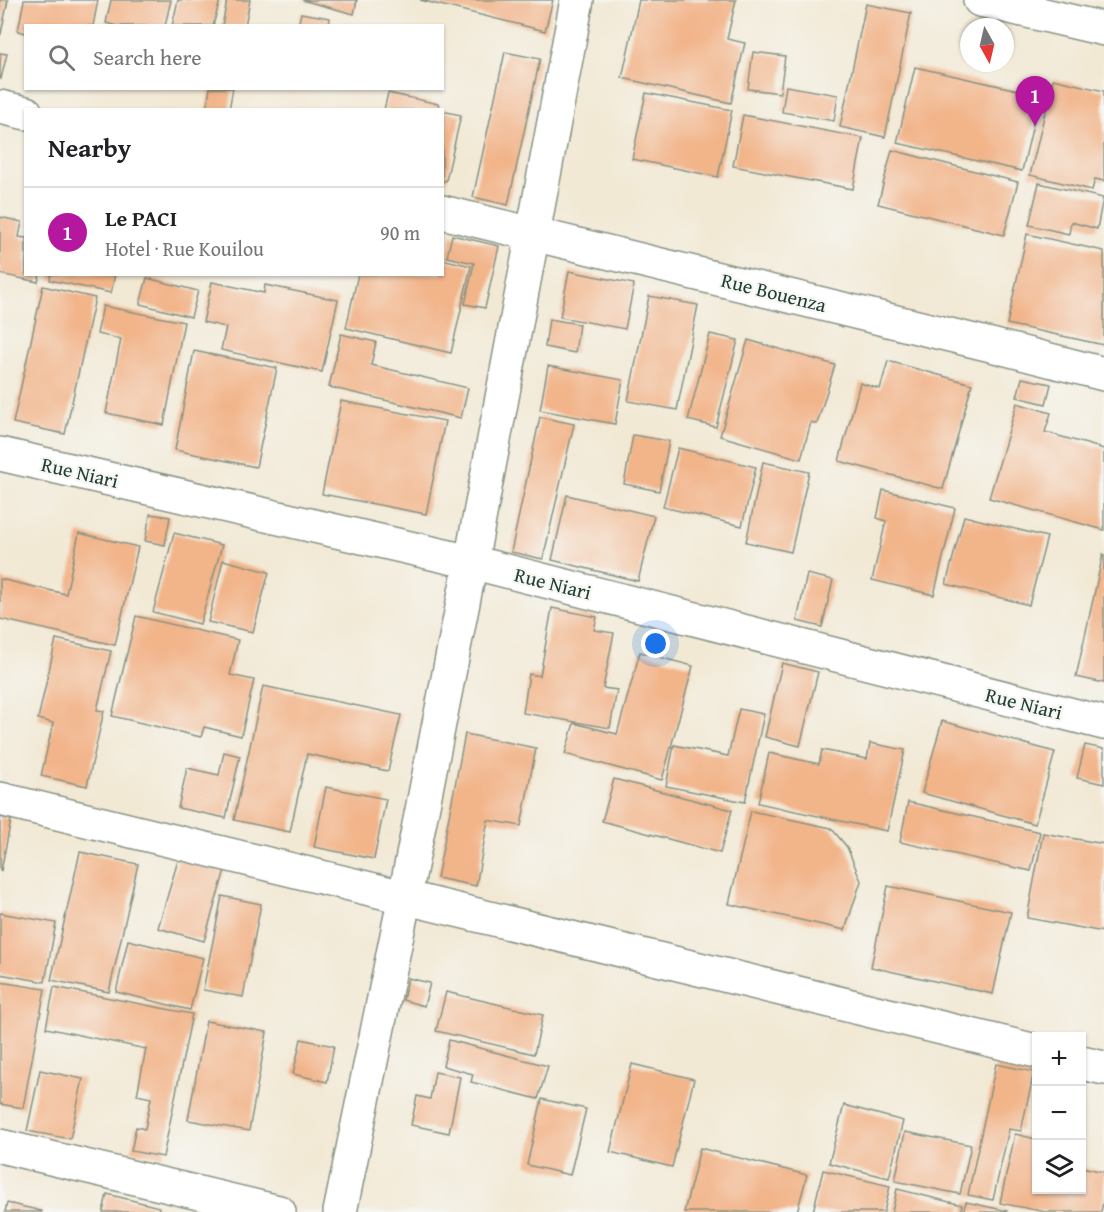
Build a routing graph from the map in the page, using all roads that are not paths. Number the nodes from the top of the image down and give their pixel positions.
1 (577, 0) edge
2 (980, 0) edge
3 (1104, 28) edge
4 (0, 107) edge
5 (24, 113) edge
6 (444, 212) edge
7 (532, 233) junction
8 (1104, 374) edge
9 (0, 454) edge
10 (471, 562) junction
11 (1104, 723) edge
12 (0, 799) edge
13 (405, 896) junction
14 (1032, 1050) edge
15 (1086, 1064) edge
16 (1104, 1068) edge
17 (0, 1146) edge
18 (279, 1212) edge
19 (340, 1212) edge

1 - 7 street
2 - 3 street
4 - 5 street
6 - 7 street, Rue Bouenza
7 - 8 street, Rue Bouenza
7 - 10 street
9 - 10 street, Rue Niari
10 - 11 street, Rue Niari
10 - 13 street
12 - 13 street
13 - 14 street
13 - 19 street
15 - 16 street
17 - 18 street

